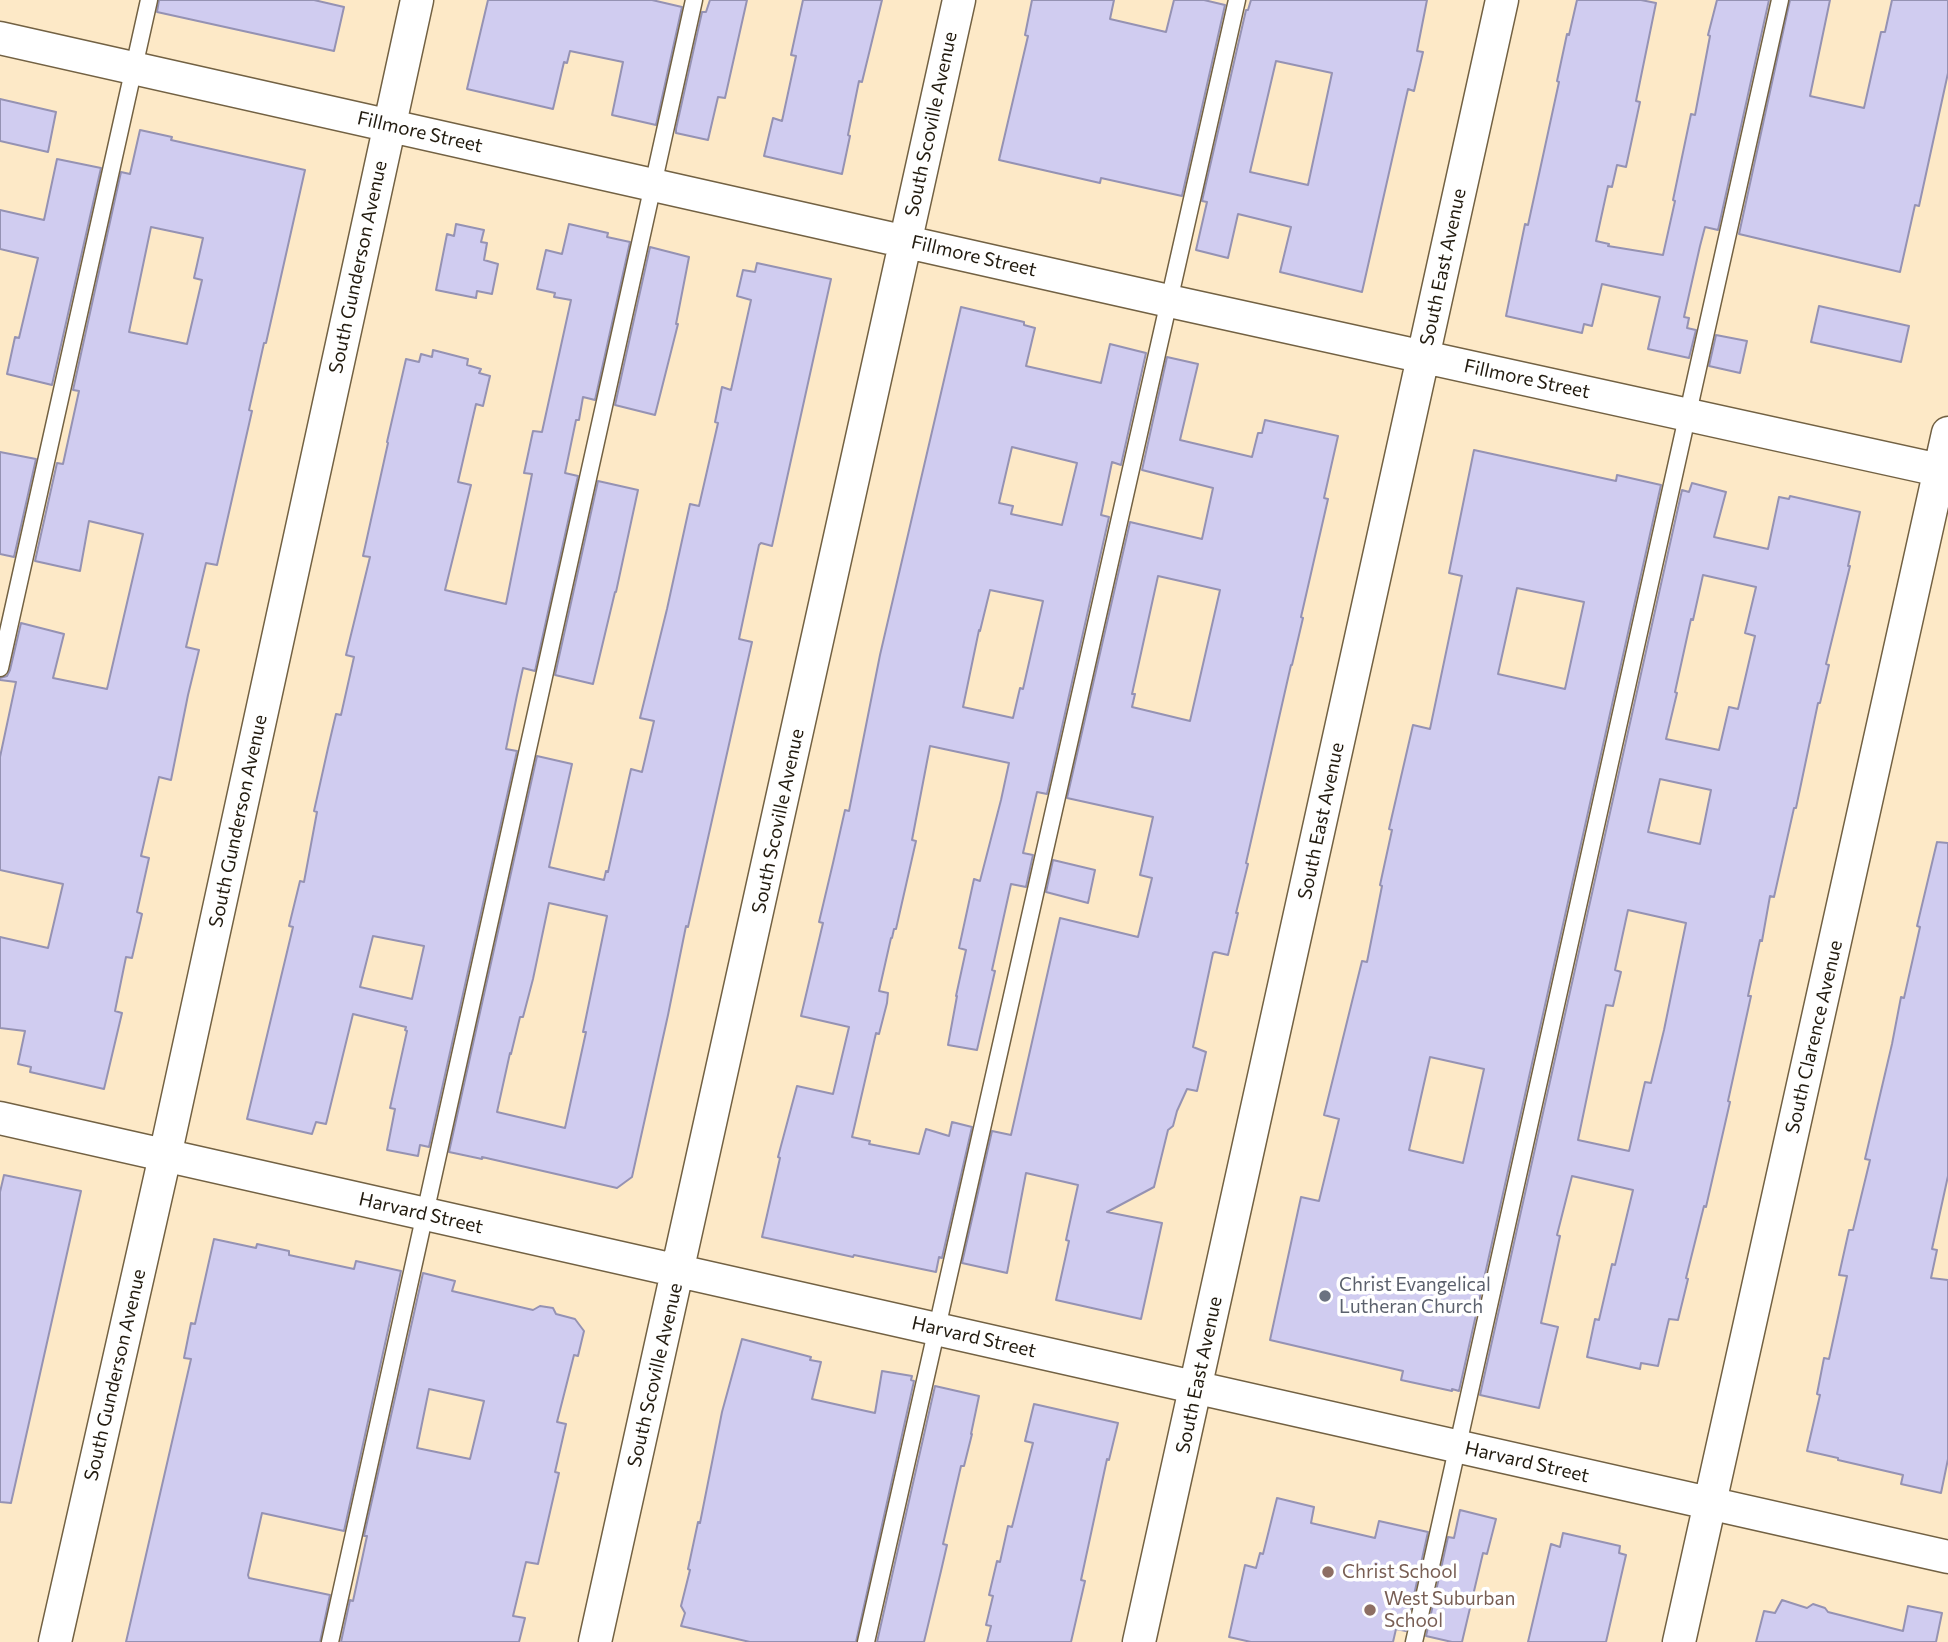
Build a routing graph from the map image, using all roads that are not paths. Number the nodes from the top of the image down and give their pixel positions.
1 (149, 0) edge
2 (417, 0) edge
3 (694, 0) edge
4 (959, 0) edge
5 (1237, 0) edge
6 (1502, 0) edge
7 (1780, 0) edge
8 (0, 38) edge
9 (134, 68) junction
10 (389, 125) junction
11 (653, 185) junction
12 (906, 241) junction
13 (1169, 300) junction
14 (1423, 356) junction
15 (1688, 414) junction
16 (1948, 433) edge
17 (1944, 471) edge
18 (0, 668) edge
19 (0, 1118) edge
20 (165, 1156) junction
21 (425, 1214) junction
22 (678, 1270) junction
23 (937, 1329) junction
24 (1196, 1388) junction
25 (1458, 1446) junction
26 (1710, 1503) junction
27 (1948, 1557) edge
28 (55, 1642) edge
29 (330, 1642) edge
30 (595, 1642) edge
31 (866, 1642) edge
32 (1139, 1642) edge
33 (1414, 1642) edge
34 (1679, 1642) edge

1 - 9 lane
2 - 10 street, South Gunderson Avenue
3 - 11 lane
4 - 12 street, South Scoville Avenue
5 - 13 lane
6 - 14 street, South East Avenue
7 - 15 lane
8 - 9 street, Fillmore Street
9 - 10 street, Fillmore Street
9 - 18 lane
10 - 11 street, Fillmore Street
10 - 20 street, South Gunderson Avenue
11 - 12 street, Fillmore Street
11 - 21 lane
12 - 13 street, Fillmore Street
12 - 22 street, South Scoville Avenue
13 - 14 street, Fillmore Street
13 - 23 lane
14 - 15 street, Fillmore Street
14 - 24 street, South East Avenue
15 - 17 street, Fillmore Street
15 - 25 lane
16 - 17 street, South Clarence Avenue
17 - 26 street, South Clarence Avenue
19 - 20 street, Harvard Street
20 - 21 street, Harvard Street
20 - 28 street, South Gunderson Avenue
21 - 22 street, Harvard Street
21 - 29 lane
22 - 23 street, Harvard Street
22 - 30 street, South Scoville Avenue
23 - 24 street, Harvard Street
23 - 31 lane
24 - 25 street, Harvard Street
24 - 32 street, South East Avenue
25 - 26 street, Harvard Street
25 - 33 lane
26 - 27 street, Harvard Street
26 - 34 street, South Clarence Avenue

